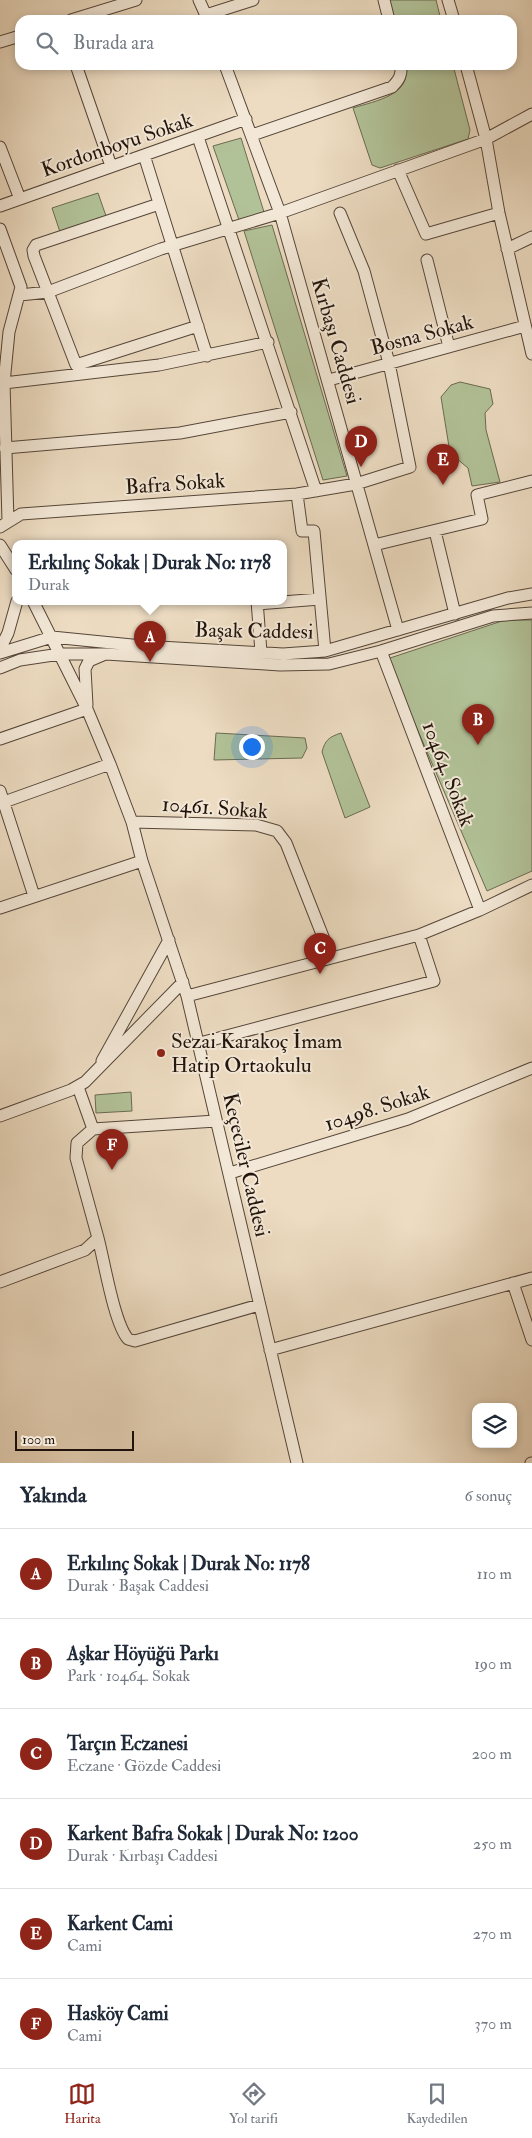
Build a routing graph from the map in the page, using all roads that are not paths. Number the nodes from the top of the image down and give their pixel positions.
1 (136, 0) edge
2 (199, 0) edge
3 (253, 0) edge
4 (384, 0) edge
5 (448, 0) edge
6 (457, 0) edge
7 (87, 15) edge
8 (206, 15) edge
9 (215, 15) edge
10 (388, 15) edge
11 (452, 15) edge
12 (15, 38) edge
13 (0, 42) edge
14 (78, 70) edge
15 (227, 70) edge
16 (402, 70) edge
17 (467, 70) edge
18 (532, 114) edge
19 (246, 119) junction
20 (252, 135) junction
21 (198, 137) junction
22 (486, 139) junction
23 (0, 147) edge
24 (144, 154) junction
25 (111, 166) junction
26 (398, 170) junction
27 (20, 199) junction
28 (159, 204) junction
29 (0, 206) edge
30 (280, 212) junction
31 (340, 213) dead end
32 (499, 213) junction
33 (230, 230) junction
34 (1, 234) edge
35 (532, 237) edge
36 (172, 247) junction
37 (507, 248) junction
38 (427, 260) dead end
39 (48, 292) junction
40 (20, 295) junction
41 (198, 326) junction
42 (525, 326) junction
43 (268, 342) junction
44 (449, 347) junction
45 (532, 354) edge
46 (207, 356) junction
47 (388, 363) junction
48 (77, 370) junction
49 (329, 380) junction
50 (4, 383) junction
51 (2, 408) edge
52 (291, 412) junction
53 (4, 448) junction
54 (532, 481) edge
55 (356, 484) junction
56 (316, 491) junction
57 (297, 494) junction
58 (4, 524) edge
59 (435, 531) junction
60 (0, 545) edge
61 (374, 545) junction
62 (12, 564) edge
63 (532, 594) edge
64 (320, 599) junction
65 (287, 601) edge
66 (16, 605) edge
67 (35, 605) edge
68 (257, 605) edge
69 (532, 613) edge
70 (455, 614) junction
71 (398, 630) junction
72 (52, 637) junction
73 (0, 651) edge
74 (326, 651) junction
75 (381, 651) junction
76 (261, 652) junction
77 (60, 654) junction
78 (106, 654) junction
79 (0, 668) edge
80 (87, 709) junction
81 (0, 739) edge
82 (110, 764) junction
83 (0, 791) edge
84 (4, 802) junction
85 (132, 822) junction
86 (142, 860) junction
87 (532, 885) edge
88 (34, 896) junction
89 (0, 908) edge
90 (480, 910) junction
91 (419, 935) junction
92 (169, 940) junction
93 (331, 957) junction
94 (183, 982) junction
95 (187, 996) junction
96 (200, 1043) junction
97 (532, 1068) edge
98 (95, 1074) junction
99 (78, 1087) junction
100 (0, 1116) edge
101 (216, 1121) junction
102 (93, 1130) junction
103 (230, 1173) junction
104 (98, 1238) junction
105 (532, 1278) edge
106 (0, 1282) edge
107 (513, 1283) junction
108 (259, 1305) junction
109 (532, 1340) edge
110 (270, 1350) junction
111 (297, 1463) edge

1 - 7 street
2 - 8 street
3 - 9 street
4 - 10 street
5 - 6 street
5 - 11 street
12 - 13 street
14 - 25 street
15 - 19 street, Kırbaşı Caddesi
16 - 20 street
17 - 22 street
18 - 22 street
19 - 20 street, Kırbaşı Caddesi
19 - 21 street, Kordonboyu Sokak
20 - 30 street, Kırbaşı Caddesi
21 - 24 street, Kordonboyu Sokak
21 - 33 street
22 - 26 street
22 - 32 street
23 - 27 street
24 - 25 street, Kordonboyu Sokak
24 - 28 street
25 - 27 street, Kordonboyu Sokak
26 - 30 street
26 - 32 street
27 - 29 street, Kordonboyu Sokak
28 - 36 street
28 - 39 street
30 - 33 street
30 - 49 street, Kırbaşı Caddesi
31 - 47 street
32 - 37 street
33 - 36 street
33 - 43 street
34 - 40 street
35 - 37 street
36 - 39 street
36 - 41 street
37 - 42 street
38 - 44 street
39 - 40 street
39 - 48 street
40 - 50 street
41 - 46 street
41 - 48 street
42 - 44 street, Bosna Sokak
42 - 45 street
43 - 46 street
43 - 52 street
44 - 47 street, Bosna Sokak
46 - 48 street
47 - 49 street, Bosna Sokak
47 - 55 street, Bafra Sokak
48 - 50 street
49 - 55 street, Kırbaşı Caddesi
50 - 51 street
51 - 53 street
52 - 53 street
52 - 56 street
53 - 58 street
54 - 59 street
55 - 56 street, Bafra Sokak
55 - 61 street, Kırbaşı Caddesi
56 - 57 street, Bafra Sokak
57 - 58 street, Bafra Sokak
57 - 64 street
59 - 61 street
59 - 70 street
60 - 62 street
61 - 71 street, Kırbaşı Caddesi
63 - 70 street, Başak Caddesi
64 - 65 street
64 - 74 street
66 - 73 street
67 - 72 street
68 - 76 street
69 - 75 street, Başak Caddesi
70 - 71 street, Başak Caddesi
71 - 74 street, Başak Caddesi
72 - 73 street, Başak Caddesi
72 - 76 street, Başak Caddesi
72 - 77 street
74 - 76 street, Başak Caddesi
75 - 78 street, Başak Caddesi
75 - 90 street, 10464. Sokak
77 - 78 street, Başak Caddesi
77 - 79 street, Başak Caddesi
77 - 80 street, Keçeciler Caddesi
78 - 80 street
80 - 81 street
80 - 82 street, Keçeciler Caddesi
82 - 84 street
82 - 85 street, Keçeciler Caddesi
83 - 84 street
84 - 88 street
85 - 86 street, Keçeciler Caddesi
85 - 93 street, 10461. Sokak
86 - 88 street
86 - 92 street, Keçeciler Caddesi
87 - 90 street
88 - 89 street
90 - 91 street
91 - 93 street
91 - 96 street
92 - 94 street, Keçeciler Caddesi
92 - 98 street
93 - 95 street
94 - 95 street, Keçeciler Caddesi
94 - 98 street
95 - 96 street, Keçeciler Caddesi
96 - 101 street, Keçeciler Caddesi
97 - 103 street, 10498. Sokak
98 - 99 street
99 - 100 street
99 - 102 street
101 - 102 street
101 - 103 street, Keçeciler Caddesi
102 - 104 street
103 - 108 street, Keçeciler Caddesi
104 - 106 street
104 - 108 street
105 - 107 street
107 - 109 street
107 - 110 street
108 - 110 street, Keçeciler Caddesi
110 - 111 street, Keçeciler Caddesi

